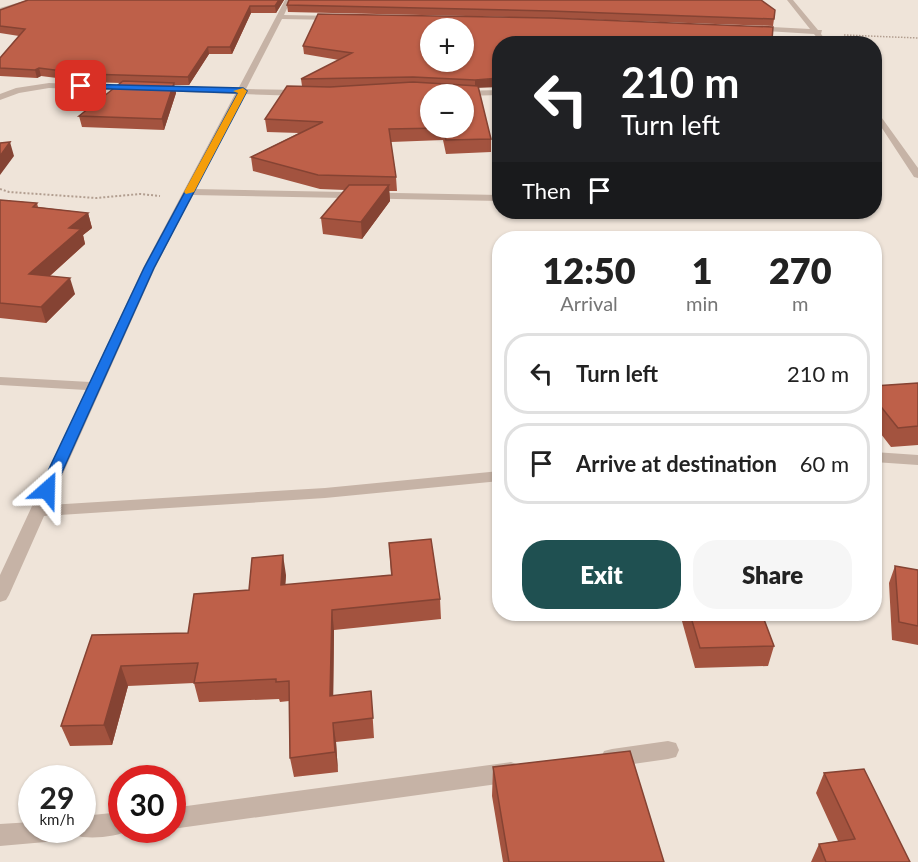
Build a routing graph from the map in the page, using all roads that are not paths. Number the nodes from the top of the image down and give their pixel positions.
1 (34, 0) edge
2 (288, 0) edge
3 (789, 0) edge
4 (0, 10) edge
5 (280, 17) junction
6 (349, 18) edge
7 (740, 28) edge
8 (819, 33) junction
9 (821, 36) edge
10 (243, 91) junction
11 (311, 94) edge
12 (474, 94) edge
13 (492, 94) edge
14 (0, 97) edge
15 (882, 122) edge
16 (918, 176) edge
17 (188, 195) junction
18 (492, 198) edge
19 (0, 381) edge
20 (94, 386) junction
21 (882, 458) edge
22 (918, 460) edge
23 (492, 477) edge
24 (37, 511) junction
25 (0, 595) edge
26 (668, 750) dead end
27 (587, 762) edge
28 (529, 770) edge
29 (186, 817) edge
30 (18, 833) edge
31 (0, 835) edge

1 - 4 street
2 - 5 street
3 - 8 street
5 - 6 street
5 - 10 street
7 - 8 street
8 - 9 street
10 - 11 street
10 - 14 street
10 - 17 street
12 - 13 street
15 - 16 street
17 - 18 street
17 - 20 street
19 - 20 street
20 - 24 street
21 - 22 street
23 - 24 street
24 - 25 street
26 - 27 street
28 - 29 street
30 - 31 street

